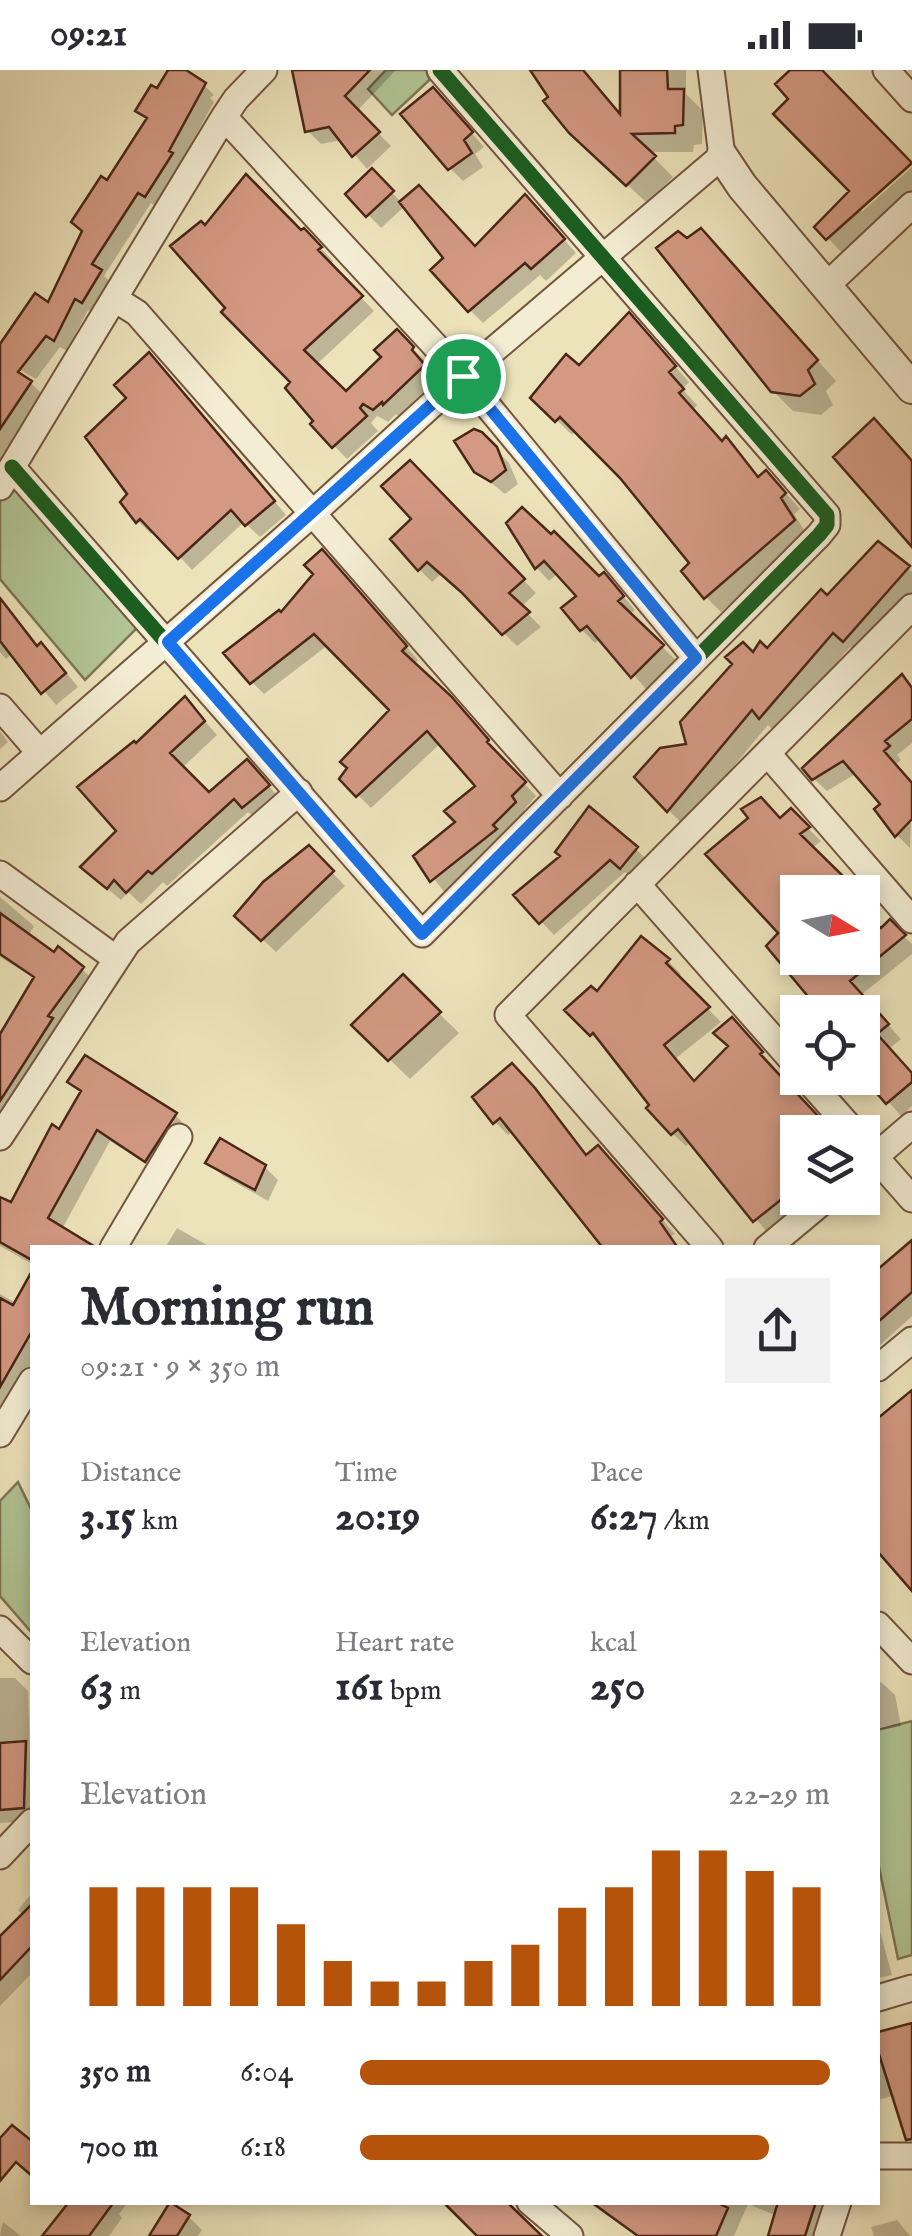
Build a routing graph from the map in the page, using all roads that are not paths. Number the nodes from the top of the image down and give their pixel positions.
1 (264, 70) edge
2 (440, 70) edge
3 (711, 70) edge
4 (886, 70) edge
5 (912, 99) edge
6 (224, 117) junction
7 (722, 156) junction
8 (912, 206) edge
9 (605, 258) junction
10 (826, 286) junction
11 (116, 299) junction
12 (463, 376) junction
13 (912, 388) edge
14 (6, 477) edge
15 (313, 513) junction
16 (907, 623) edge
17 (168, 642) junction
18 (696, 658) junction
19 (0, 707) edge
20 (40, 753) junction
21 (768, 754) junction
22 (0, 788) edge
23 (299, 792) junction
24 (560, 796) junction
25 (0, 874) edge
26 (637, 884) junction
27 (912, 920) edge
28 (115, 958) junction
29 (780, 1047) edge
30 (821, 1095) edge
31 (839, 1115) edge
32 (912, 1125) edge
33 (179, 1137) dead end
34 (0, 1138) edge
35 (880, 1146) edge
36 (880, 1168) edge
37 (912, 1199) edge
38 (806, 1215) edge
39 (115, 1245) edge
40 (707, 1245) edge
41 (771, 1245) edge
42 (912, 1340) edge
43 (880, 1366) edge
44 (30, 1383) edge
45 (0, 1434) edge
46 (880, 1626) edge
47 (0, 1629) edge
48 (30, 1660) edge
49 (912, 1661) edge
50 (30, 1824) edge
51 (0, 1856) edge
52 (912, 1988) edge
53 (880, 1997) edge
54 (880, 2156) edge
55 (912, 2156) edge
56 (534, 2205) edge
57 (837, 2205) edge
58 (570, 2236) edge
59 (827, 2236) edge

1 - 6 street
2 - 9 street
3 - 7 street
4 - 5 street
6 - 11 street
6 - 12 street
7 - 9 street
7 - 10 street
8 - 10 street
9 - 12 street
9 - 18 street
10 - 13 street
11 - 14 street
11 - 15 street
12 - 15 street
12 - 18 street
14 - 17 street
15 - 17 street
15 - 24 street
16 - 21 street
17 - 20 street
17 - 23 street
18 - 24 street
19 - 20 street
20 - 22 street
21 - 26 street
21 - 27 street
23 - 24 street
23 - 28 street
25 - 28 street
26 - 29 street
26 - 40 street
28 - 34 street
30 - 31 street
32 - 35 street
33 - 39 street
36 - 37 street
38 - 41 street
42 - 43 street
44 - 45 street
46 - 49 street
47 - 48 street
50 - 51 street
52 - 53 street
54 - 55 street
56 - 58 street
57 - 59 street

